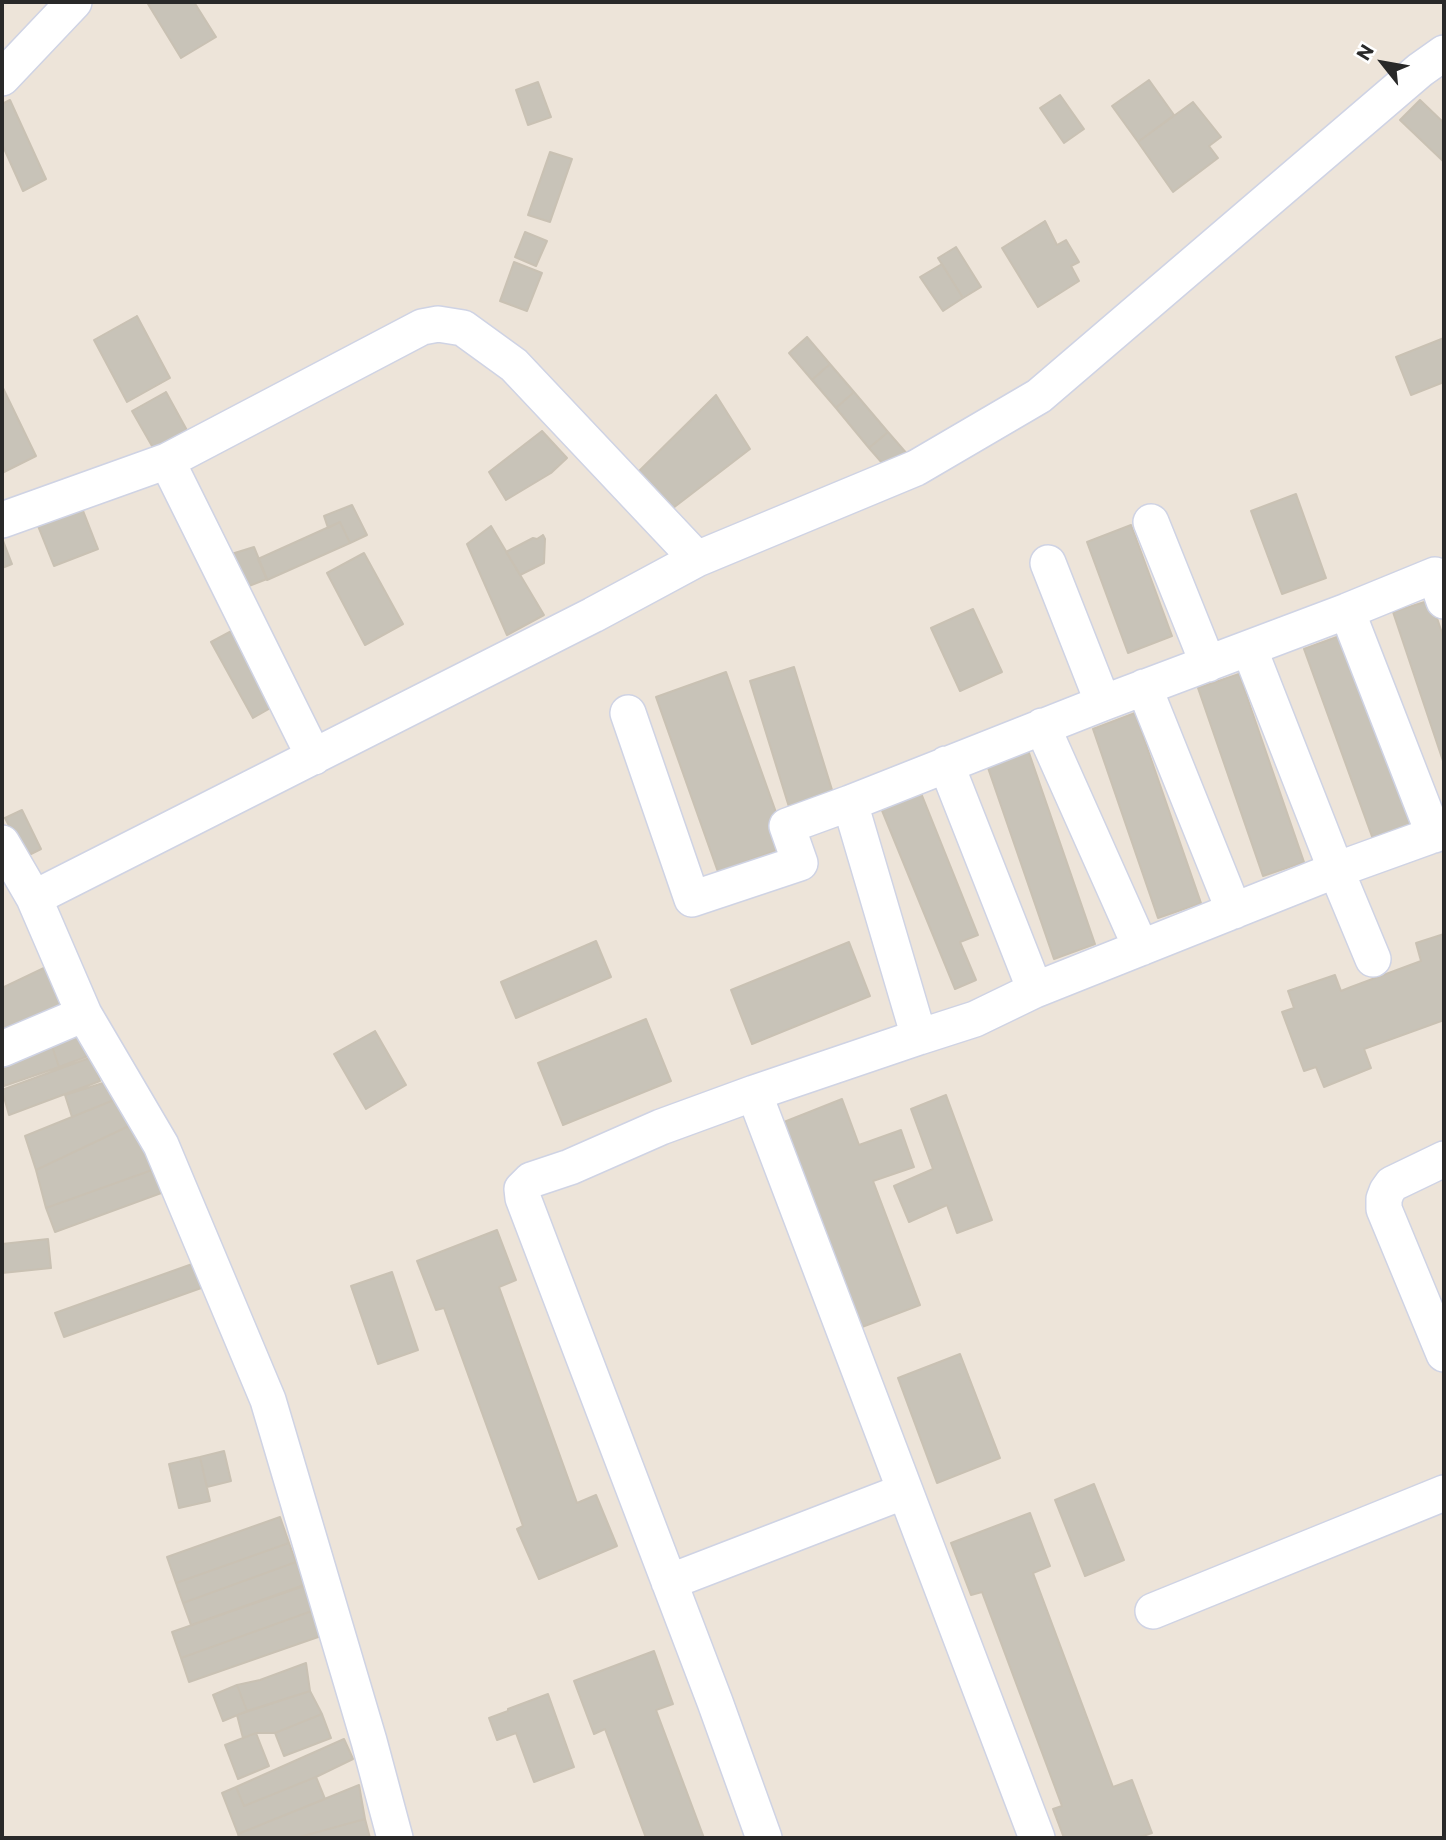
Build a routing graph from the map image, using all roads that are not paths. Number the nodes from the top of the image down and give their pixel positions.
1 (74, 2) edge
2 (1444, 53) edge
3 (2, 78) edge
4 (167, 461) junction
5 (2, 520) edge
6 (1151, 522) dead end
7 (697, 559) junction
8 (1048, 563) dead end
9 (1444, 601) edge
10 (1347, 611) junction
11 (1249, 648) junction
12 (1208, 664) junction
13 (1144, 687) junction
14 (1103, 703) junction
15 (628, 713) dead end
16 (1042, 726) junction
17 (314, 757) junction
18 (946, 764) junction
19 (850, 803) junction
20 (1439, 833) edge
21 (2, 843) edge
22 (1336, 870) junction
23 (34, 898) junction
24 (1234, 911) junction
25 (1141, 948) junction
26 (1373, 959) dead end
27 (1035, 990) junction
28 (84, 1014) junction
29 (919, 1037) junction
30 (2, 1049) edge
31 (754, 1093) junction
32 (1444, 1159) edge
33 (1444, 1354) edge
34 (905, 1491) junction
35 (1444, 1493) edge
36 (670, 1582) junction
37 (1153, 1611) dead end
38 (395, 1838) edge
39 (764, 1838) edge
40 (1037, 1838) edge

1 - 3 street
2 - 7 street
4 - 5 street
4 - 7 street
4 - 17 street
6 - 12 street
7 - 17 street
8 - 14 street
9 - 10 street
10 - 11 street
10 - 20 street
11 - 12 street
11 - 22 street
12 - 13 street
13 - 14 street
13 - 24 street
14 - 16 street
15 - 19 street
16 - 18 street
16 - 25 street
17 - 23 street
18 - 19 street
18 - 27 street
19 - 29 street
20 - 22 street
21 - 23 street
22 - 24 street
22 - 26 street
23 - 28 street
24 - 25 street
25 - 27 street
27 - 29 street
28 - 30 street
28 - 38 street
29 - 31 street
31 - 34 street
31 - 36 street
32 - 33 street
34 - 36 street
34 - 40 street
35 - 37 street
36 - 39 street

